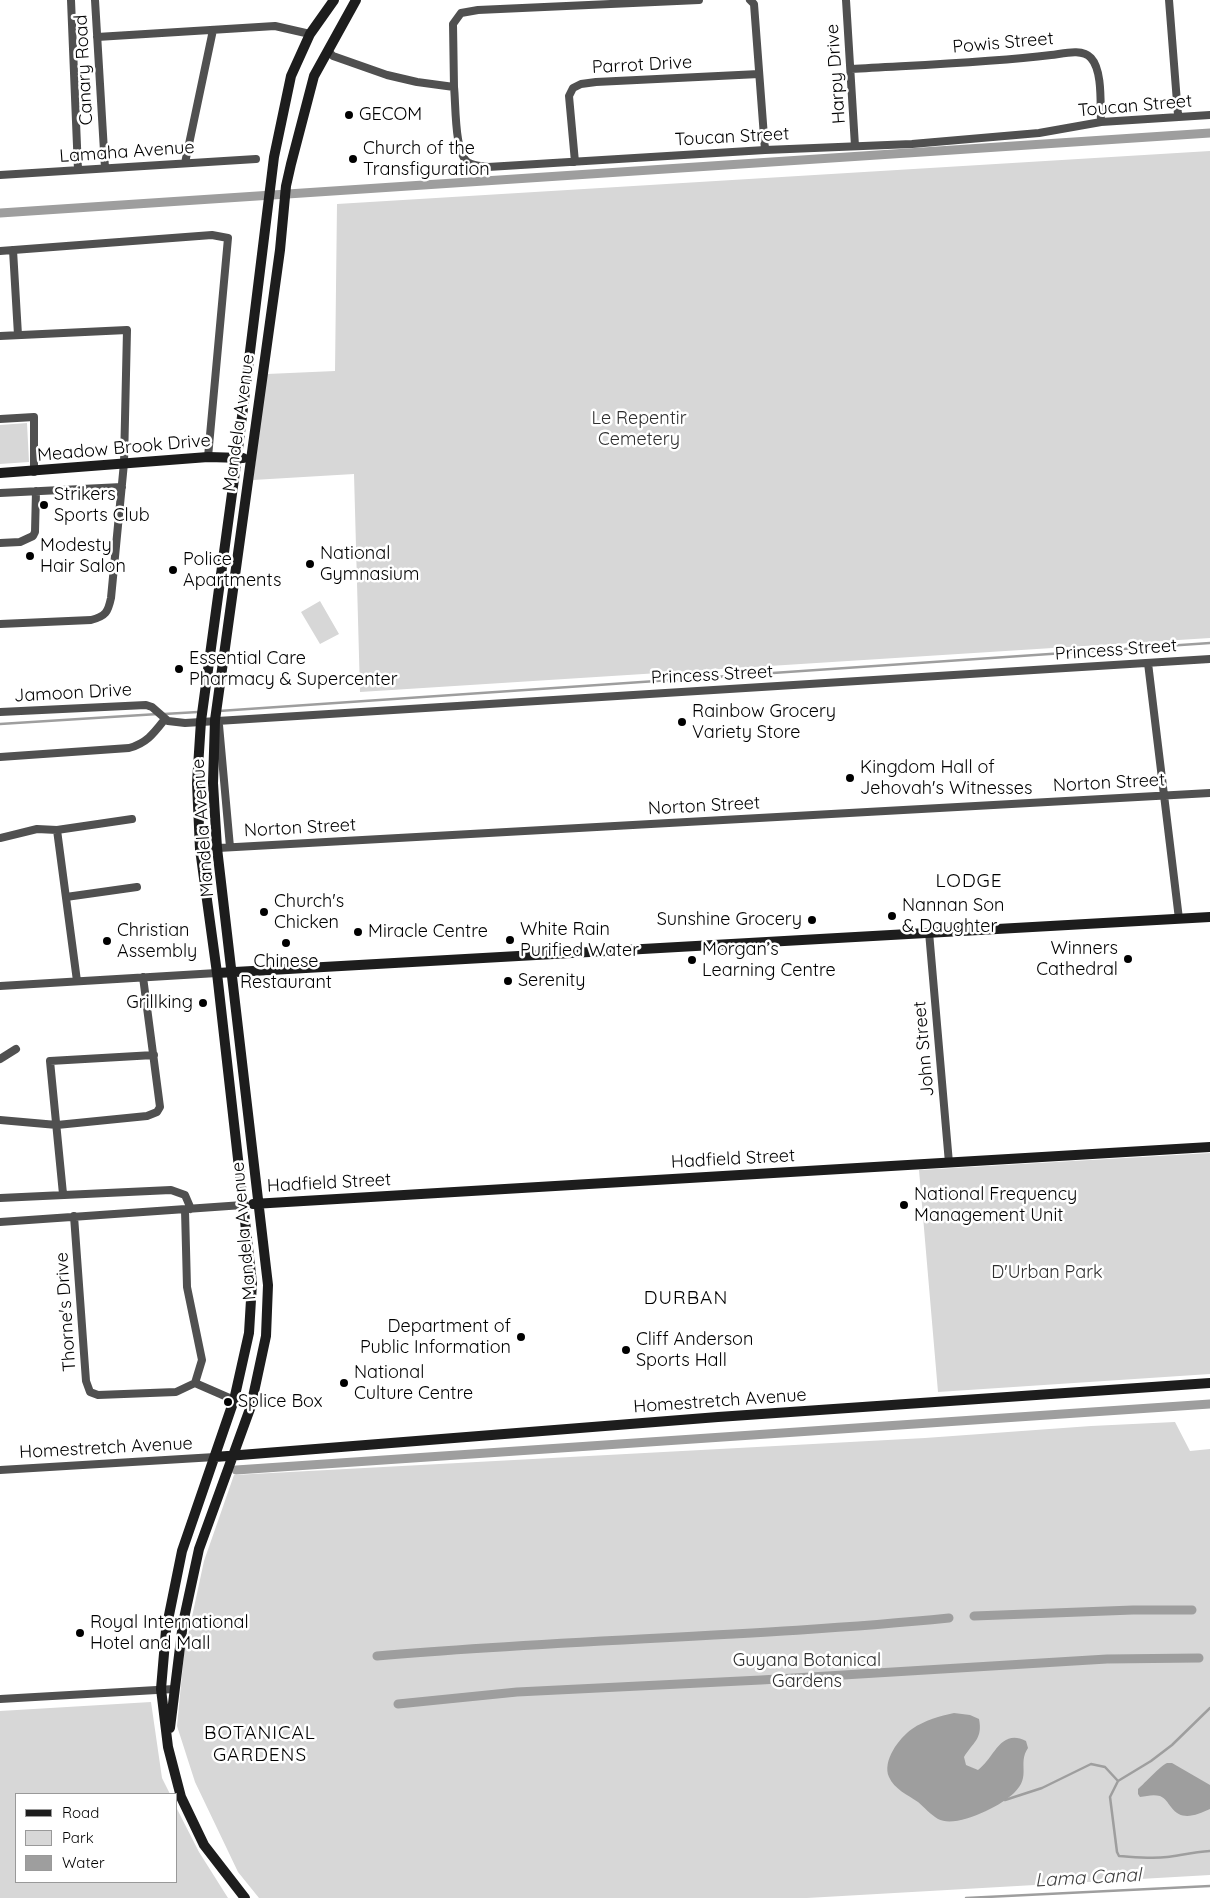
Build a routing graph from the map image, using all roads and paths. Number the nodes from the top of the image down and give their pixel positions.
1 (71, 0) edge
2 (95, 0) edge
3 (334, 0) edge
4 (356, 0) edge
5 (699, 0) edge
6 (750, 0) edge
7 (846, 0) edge
8 (1168, 0) edge
9 (592, 2) edge
10 (213, 30) junction
11 (310, 34) junction
12 (97, 37) junction
13 (328, 50) junction
14 (851, 69) junction
15 (759, 74) junction
16 (454, 87) junction
17 (1210, 114) edge
18 (1178, 115) junction
19 (1101, 122) junction
20 (855, 146) junction
21 (765, 150) junction
22 (256, 158) dead end
23 (575, 162) junction
24 (186, 163) junction
25 (104, 168) junction
26 (78, 170) junction
27 (0, 175) edge
28 (13, 250) junction
29 (0, 251) edge
30 (18, 335) junction
31 (0, 336) edge
32 (0, 419) edge
33 (208, 457) junction
34 (237, 457) junction
35 (250, 458) junction
36 (124, 463) junction
37 (34, 472) junction
38 (0, 474) edge
39 (122, 487) junction
40 (36, 491) junction
41 (0, 493) edge
42 (0, 543) edge
43 (0, 624) edge
44 (1210, 659) edge
45 (1148, 663) junction
46 (0, 712) edge
47 (202, 715) junction
48 (217, 716) junction
49 (164, 718) junction
50 (0, 757) edge
51 (1210, 792) edge
52 (1164, 795) junction
53 (132, 819) dead end
54 (57, 830) junction
55 (0, 838) edge
56 (230, 847) junction
57 (218, 848) junction
58 (200, 849) junction
59 (137, 887) dead end
60 (66, 897) junction
61 (1210, 917) edge
62 (1180, 918) junction
63 (929, 932) junction
64 (233, 972) junction
65 (217, 973) junction
66 (143, 978) junction
67 (77, 981) junction
68 (0, 986) edge
69 (16, 1049) dead end
70 (154, 1055) junction
71 (0, 1059) edge
72 (0, 1120) edge
73 (56, 1125) junction
74 (1210, 1147) edge
75 (949, 1162) junction
76 (64, 1194) junction
77 (0, 1198) edge
78 (258, 1204) junction
79 (243, 1205) junction
80 (188, 1209) junction
81 (74, 1216) junction
82 (0, 1222) edge
83 (195, 1383) junction
84 (1210, 1383) edge
85 (234, 1400) junction
86 (232, 1456) junction
87 (214, 1457) junction
88 (0, 1470) edge
89 (161, 1689) junction
90 (174, 1689) junction
91 (0, 1699) edge
92 (168, 1747) junction
93 (245, 1898) edge

1 - 26 street
2 - 12 street, Canary Road
3 - 11 main road, Mandela Avenue
4 - 13 main road, Mandela Avenue
5 - 9 street
6 - 15 street
7 - 14 street, Harpy Drive
8 - 18 street
9 - 16 street
10 - 11 street
10 - 12 street
10 - 24 street
11 - 34 main road, Mandela Avenue
12 - 25 street, Canary Road
13 - 16 street
13 - 35 main road, Mandela Avenue
14 - 19 street, Powis Street
14 - 20 street, Harpy Drive
15 - 21 street
15 - 23 street, Parrot Drive
16 - 23 street, Toucan Street
17 - 18 street, Toucan Street
18 - 19 street, Toucan Street
19 - 20 street, Toucan Street
20 - 21 street, Toucan Street
21 - 23 street, Toucan Street
22 - 24 street, Lamaha Avenue
24 - 25 street, Lamaha Avenue
25 - 26 street, Lamaha Avenue
26 - 27 street, Lamaha Avenue
28 - 29 street
28 - 30 street
28 - 33 street
30 - 31 street
30 - 36 street
32 - 37 street
33 - 34 main road, Meadow Brook Drive
33 - 36 main road, Meadow Brook Drive
34 - 35 main road, Meadow Brook Drive
34 - 47 main road, Mandela Avenue
35 - 48 main road, Mandela Avenue
36 - 37 main road, Meadow Brook Drive
36 - 39 street
37 - 38 main road, Meadow Brook Drive
39 - 40 street
39 - 43 street
40 - 41 street
40 - 42 street
44 - 45 street, Princess Street
45 - 48 street, Princess Street
45 - 52 street
46 - 49 street, Jamoon Drive
47 - 48 street, Princess Street
47 - 49 street
47 - 58 main road, Mandela Avenue
48 - 56 street
48 - 57 main road, Mandela Avenue
49 - 50 street
51 - 52 street, Norton Street
52 - 56 street, Norton Street
52 - 62 street
53 - 54 street
54 - 55 street
54 - 60 street
56 - 57 street, Norton Street
57 - 58 street, Norton Street
57 - 64 main road, Mandela Avenue
58 - 65 main road, Mandela Avenue
59 - 60 street
60 - 67 street
61 - 62 main road
62 - 63 main road
63 - 64 main road
63 - 75 street, John Street
64 - 65 main road
64 - 78 main road, Mandela Avenue
65 - 66 street
65 - 79 main road, Mandela Avenue
66 - 67 street
66 - 70 street
67 - 68 street
69 - 71 street
70 - 73 street
70 - 73 street
72 - 73 street
73 - 76 street
74 - 75 main road, Hadfield Street
75 - 78 main road, Hadfield Street
76 - 77 street
76 - 80 street
78 - 79 main road, Hadfield Street
78 - 86 main road, Mandela Avenue
79 - 80 street, Hadfield Street
79 - 85 main road, Mandela Avenue
80 - 81 street, Hadfield Street
80 - 83 street
81 - 82 street, Hadfield Street
81 - 83 street, Thorne's Drive
83 - 85 street
84 - 86 main road, Homestretch Avenue
85 - 87 main road, Mandela Avenue
86 - 87 main road, Homestretch Avenue
86 - 90 main road, Mandela Avenue
87 - 88 street, Homestretch Avenue
87 - 89 main road, Mandela Avenue
89 - 90 street
89 - 91 street
89 - 92 main road, Mandela Avenue
90 - 92 main road, Mandela Avenue
92 - 93 main road, Mandela Avenue

